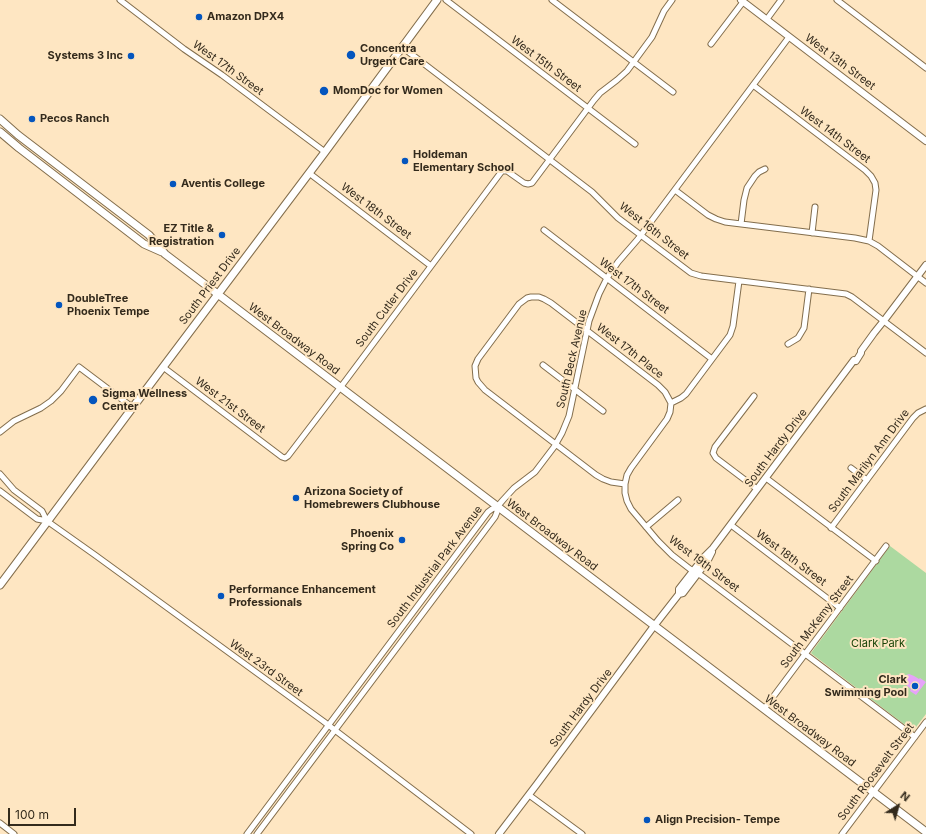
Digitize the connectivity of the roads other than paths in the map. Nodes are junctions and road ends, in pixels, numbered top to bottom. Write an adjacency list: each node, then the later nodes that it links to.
1 (120, 0): 22 (street, West 17th Street)
2 (437, 0): 12 (main road, South Priest Drive)
3 (446, 0): 17 (street, West 15th Street)
4 (552, 0): 13 (street)
5 (672, 0): 13 (street)
6 (781, 0): 9 (street)
7 (837, 0): 14 (street)
8 (742, 1): 9 (street, West 13th Street); 11 (street)
9 (767, 20): 10 (street, West 13th Street)
10 (789, 37): 15 (street, South Beck Avenue); 20 (street, West 13th Street)
11 (711, 44)
12 (402, 47): 22 (main road, South Priest Drive); 23 (street, West 16th Street)
13 (634, 62): 16 (street); 17 (street)
14 (926, 68)
15 (753, 85): 26 (street, South Beck Avenue); 32 (street, West 14th Street)
16 (673, 92)
17 (588, 108): 21 (street, West 15th Street); 23 (street)
18 (0, 119): 33 (main road, West Broadway Road)
19 (0, 132): 33 (main road, West Broadway Road)
20 (926, 141)
21 (635, 144)
22 (325, 152): 25 (main road, South Priest Drive)
23 (549, 160): 31 (street, West 16th Street); 35 (street, South Cutler Drive)
24 (765, 169): 28 (street)
25 (309, 172): 35 (street, West 18th Street); 41 (main road, South Priest Drive)
26 (674, 190): 28 (street); 31 (street, South Beck Avenue)
27 (815, 207): 30 (street)
28 (742, 224): 30 (street)
29 (544, 230): 37 (street, West 17th Street)
30 (812, 233): 32 (street)
31 (641, 235): 37 (street, South Beck Avenue); 38 (street, West 16th Street)
32 (869, 241): 36 (street)
33 (165, 254): 41 (main road, West Broadway Road)
34 (926, 265): 36 (street, South Hardy Drive)
35 (431, 266): 49 (street, South Cutler Drive)
36 (918, 276): 39 (street); 42 (street, South Hardy Drive)
37 (607, 278): 43 (street, South Beck Avenue); 46 (street, West 17th Street)
38 (739, 280): 40 (street, West 16th Street); 46 (street)
39 (926, 282)
40 (809, 289): 42 (street, West 16th Street); 44 (street)
41 (218, 294): 48 (main road, South Priest Drive); 49 (main road, West Broadway Road)
42 (884, 321): 45 (street, West 16th Street); 61 (street, South Hardy Drive)
43 (587, 330): 50 (street, South Beck Avenue); 52 (street, West 17th Place); 57 (street, West 17th Place)
44 (788, 344)
45 (926, 353)
46 (712, 359): 52 (street)
47 (543, 366): 50 (street)
48 (163, 367): 53 (main road, South Priest Drive); 58 (street, West 21st Street)
49 (340, 387): 58 (street, South Cutler Drive); 67 (main road, West Broadway Road)
50 (574, 390): 55 (street); 57 (street, South Beck Avenue)
51 (754, 396): 64 (street)
52 (671, 403): 63 (street)
53 (132, 407): 56 (street); 68 (main road, South Priest Drive)
54 (926, 409): 62 (street, South Marilyn Ann Drive)
55 (603, 411)
56 (0, 432)
57 (556, 444): 63 (street); 67 (street, South Beck Avenue)
58 (285, 458)
59 (851, 468): 62 (street)
60 (0, 474): 68 (street)
61 (766, 478): 64 (street, South Hardy Drive); 71 (street)
62 (867, 480): 71 (street, South Marilyn Ann Drive)
63 (625, 484): 70 (street, West 19th Street)
64 (757, 489): 69 (street, South Hardy Drive)
65 (0, 491): 68 (street)
66 (678, 500): 70 (street)
67 (497, 507): 77 (main road, West Broadway Road); 81 (street, South Industrial Park Avenue); 82 (street, South Industrial Park Avenue)
68 (47, 521): 75 (main road, South Priest Drive); 81 (street, West 23rd Street)
69 (731, 525): 74 (street, South Hardy Drive); 76 (street, West 18th Street)
70 (646, 526): 74 (street, West 19th Street)
71 (831, 528): 73 (street)
72 (886, 546): 73 (street, South McKemy Street)
73 (876, 561): 76 (street, South McKemy Street)
74 (696, 572): 77 (street, South Hardy Drive); 78 (street, West 19th Street)
75 (0, 585)
76 (840, 608): 78 (street, South McKemy Street)
77 (654, 626): 79 (main road, West Broadway Road); 85 (street, South Hardy Drive)
78 (806, 654): 79 (street, South McKemy Street); 83 (street, West 19th Street)
79 (764, 709): 84 (main road, West Broadway Road)
80 (926, 722): 83 (street, South Roosevelt Street)
81 (328, 726): 82 (street, West 23rd Street); 89 (street, South Industrial Park Avenue)
82 (335, 731): 90 (street, South Industrial Park Avenue); 91 (street, West 23rd Street)
83 (915, 737): 84 (street, South Roosevelt Street)
84 (873, 793): 87 (main road, West Broadway Road); 94 (street, South Roosevelt Street)
85 (529, 794): 92 (street, South Hardy Drive); 93 (street)
86 (0, 823): 88 (street)
87 (926, 832)
88 (14, 834)
89 (247, 834)
90 (257, 834)
91 (471, 834)
92 (499, 834)
93 (582, 834)
94 (842, 834)

